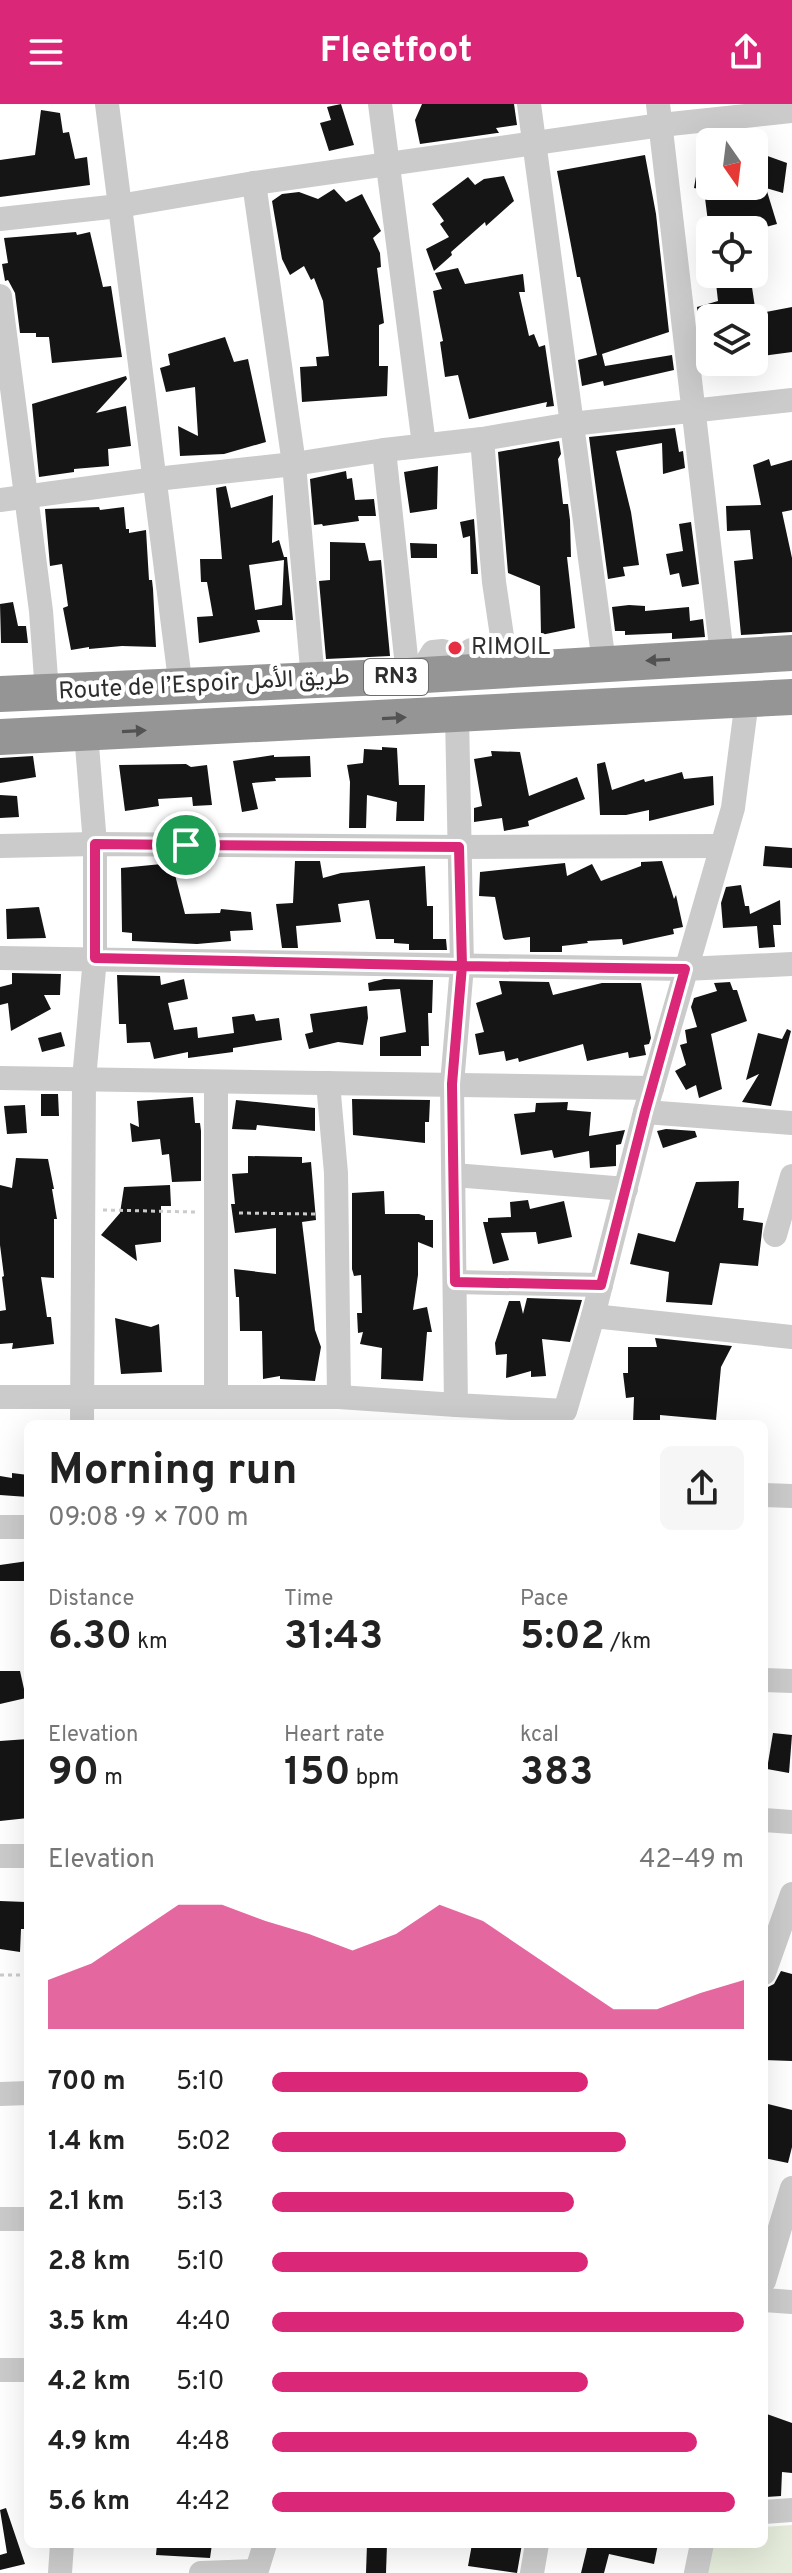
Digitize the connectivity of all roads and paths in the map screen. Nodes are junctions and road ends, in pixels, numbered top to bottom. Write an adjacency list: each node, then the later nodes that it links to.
1 (107, 104): 9 (street)
2 (380, 104): 7 (street)
3 (529, 104): 6 (street)
4 (792, 111): 5 (street)
5 (660, 115): 6 (street); 13 (street)
6 (534, 145): 7 (street); 14 (street)
7 (386, 165): 8 (street); 16 (street)
8 (254, 183): 9 (street); 18 (street)
9 (119, 206): 10 (street); 19 (street)
10 (0, 219)
11 (0, 296): 20 (street)
12 (792, 400): 13 (street)
13 (695, 411): 14 (street); 23 (street)
14 (571, 424): 15 (street); 25 (street)
15 (482, 439): 16 (street); 24 (street)
16 (424, 445): 17 (street)
17 (384, 450): 18 (street); 26 (street)
18 (294, 464): 19 (street); 27 (street)
19 (156, 479): 20 (street); 28 (street)
20 (25, 497): 21 (street); 29 (street)
21 (0, 500)
22 (792, 653): 23 (highway, Route de l’Espoir طريق الأمل / RN3)
23 (722, 656): 25 (highway, Route de l’Espoir طريق الأمل / RN3, one-way to 25)
24 (491, 663): 25 (highway, Route de l’Espoir طريق الأمل / RN3); 26 (highway, Route de l’Espoir طريق الأمل / RN3)
25 (604, 663)
26 (423, 668): 27 (highway, Route de l’Espoir طريق الأمل / RN3)
27 (313, 680): 28 (highway, Route de l’Espoir طريق الأمل / RN3)
28 (181, 688): 29 (highway, Route de l’Espoir طريق الأمل / RN3)
29 (47, 692): 30 (highway, Route de l’Espoir طريق الأمل / RN3)
30 (0, 694)
31 (792, 697): 32 (highway, Route de l’Espoir طريق الأمل / RN3)
32 (747, 700): 33 (highway, Route de l’Espoir طريق الأمل / RN3); 38 (street)
33 (457, 715): 34 (highway, Route de l’Espoir طريق الأمل / RN3, one-way to 33); 39 (street)
34 (86, 733): 35 (highway, Route de l’Espoir طريق الأمل / RN3); 36 (street)
35 (0, 737)
36 (95, 844): 37 (street); 39 (street); 41 (street)
37 (0, 846)
38 (721, 846): 39 (street); 44 (street)
39 (459, 847): 43 (street)
40 (0, 958): 41 (street)
41 (95, 958): 43 (street); 46 (street)
42 (792, 964): 44 (street)
43 (462, 966): 44 (street); 49 (street)
44 (685, 969): 50 (street)
45 (0, 1078): 46 (street)
46 (84, 1079): 47 (street); 61 (street)
47 (216, 1083): 48 (street); 63 (street)
48 (328, 1083): 49 (street); 64 (street)
49 (452, 1084): 50 (street); 53 (street)
50 (652, 1088): 51 (street)
51 (645, 1112): 52 (street); 55 (street)
52 (792, 1123)
53 (454, 1175): 55 (street); 57 (street)
54 (792, 1176): 56 (street)
55 (626, 1189): 58 (street)
56 (775, 1235)
57 (455, 1282): 58 (street); 65 (street)
58 (601, 1285): 59 (street)
59 (593, 1316): 60 (street); 66 (street)
60 (792, 1337)
61 (82, 1396): 62 (street); 63 (street); 67 (street)
62 (0, 1397)
63 (216, 1397): 64 (street)
64 (339, 1397): 65 (street)
65 (456, 1405): 66 (street)
66 (564, 1417)
67 (82, 1420)
68 (768, 1495): 69 (street)
69 (792, 1496)
70 (0, 1527): 71 (street)
71 (24, 1527)
72 (768, 1680): 73 (street)
73 (792, 1681)
74 (768, 1820): 75 (street)
75 (792, 1822)
76 (0, 1856): 77 (street)
77 (24, 1856)
78 (792, 1894): 79 (street)
79 (773, 1957)
80 (0, 1975): 81 (path)
81 (24, 1975)
82 (24, 2093): 83 (street)
83 (0, 2094)
84 (792, 2188): 87 (street)
85 (0, 2219): 86 (street)
86 (24, 2219)
87 (768, 2268)
88 (768, 2300): 89 (street)
89 (792, 2302)
90 (0, 2370): 91 (street)
91 (24, 2370)
92 (792, 2510): 93 (street)
93 (768, 2512)
94 (62, 2548): 99 (street)
95 (264, 2548): 98 (street)
96 (536, 2548): 101 (street)
97 (701, 2548): 102 (street)
98 (256, 2572): 100 (street)
99 (60, 2573)
100 (201, 2573)
101 (532, 2573)
102 (696, 2573)

